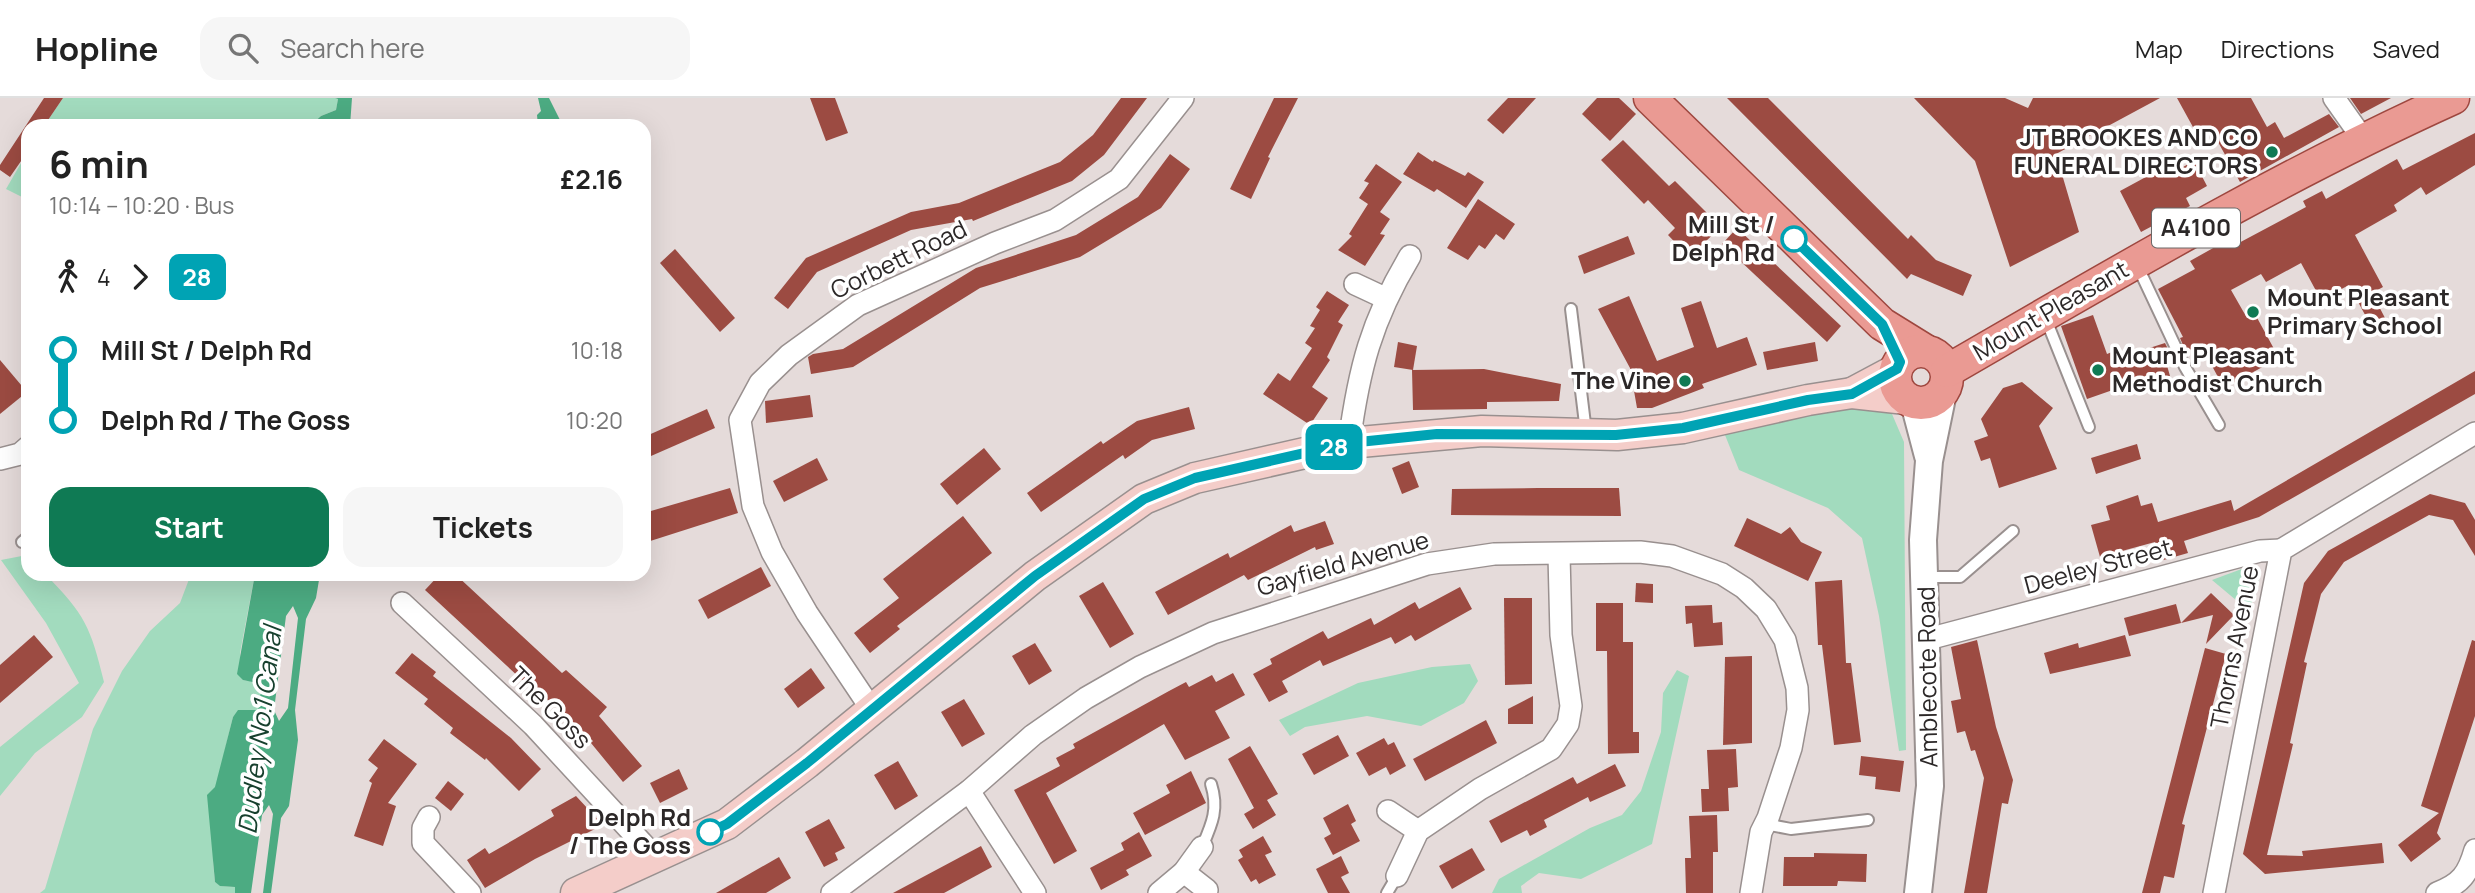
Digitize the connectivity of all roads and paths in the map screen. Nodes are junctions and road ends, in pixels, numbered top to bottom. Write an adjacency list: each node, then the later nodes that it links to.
1 (1183, 98): 26 (street, Corbett Road)
2 (1650, 98): 12 (main road)
3 (2334, 98): 5 (street)
4 (2453, 98): 5 (main road, Mount Pleasant / A4100)
5 (2363, 139): 7 (main road, Mount Pleasant / A4100)
6 (1410, 256): 9 (street)
7 (2136, 262): 11 (main road, Mount Pleasant / A4100); 13 (lane)
8 (1355, 284): 9 (street)
9 (1385, 298): 17 (street)
10 (1571, 309): 15 (lane)
11 (2044, 315): 12 (main road, Mount Pleasant / A4100); 14 (lane)
12 (1919, 378): 15 (main road); 23 (street, Amblecote Road)
13 (2219, 425)
14 (2089, 427)
15 (1586, 434): 17 (main road)
16 (2473, 440): 21 (street, Thorns Avenue)
17 (1349, 443): 26 (main road)
18 (21, 453): 19 (street)
19 (0, 459)
20 (2013, 531): 23 (lane)
21 (2281, 550): 25 (street, Deeley Street); 47 (street, Thorns Avenue)
22 (1559, 555): 28 (street, Gayfield Avenue); 32 (street, Gayfield Avenue); 33 (street)
23 (1926, 577): 25 (street, Amblecote Road)
24 (402, 603): 35 (street, The Goss)
25 (1928, 639): 46 (street, Amblecote Road)
26 (872, 710): 35 (main road)
27 (1211, 784): 34 (lane)
28 (969, 791): 42 (street, Gayfield Avenue); 43 (street)
29 (1388, 811): 33 (street)
30 (429, 817): 40 (street)
31 (1868, 820): 32 (lane)
32 (1765, 824): 45 (street, Gayfield Avenue)
33 (1418, 831): 38 (street)
34 (1202, 847): 37 (street)
35 (654, 856): 41 (main road)
36 (2474, 859): 48 (street)
37 (1184, 872): 39 (street); 44 (street)
38 (1392, 884)
39 (1208, 890)
40 (470, 893)
41 (576, 893)
42 (832, 893)
43 (1035, 893)
44 (1159, 893)
45 (1751, 893)
46 (1918, 893)
47 (2214, 893)
48 (2437, 893)

